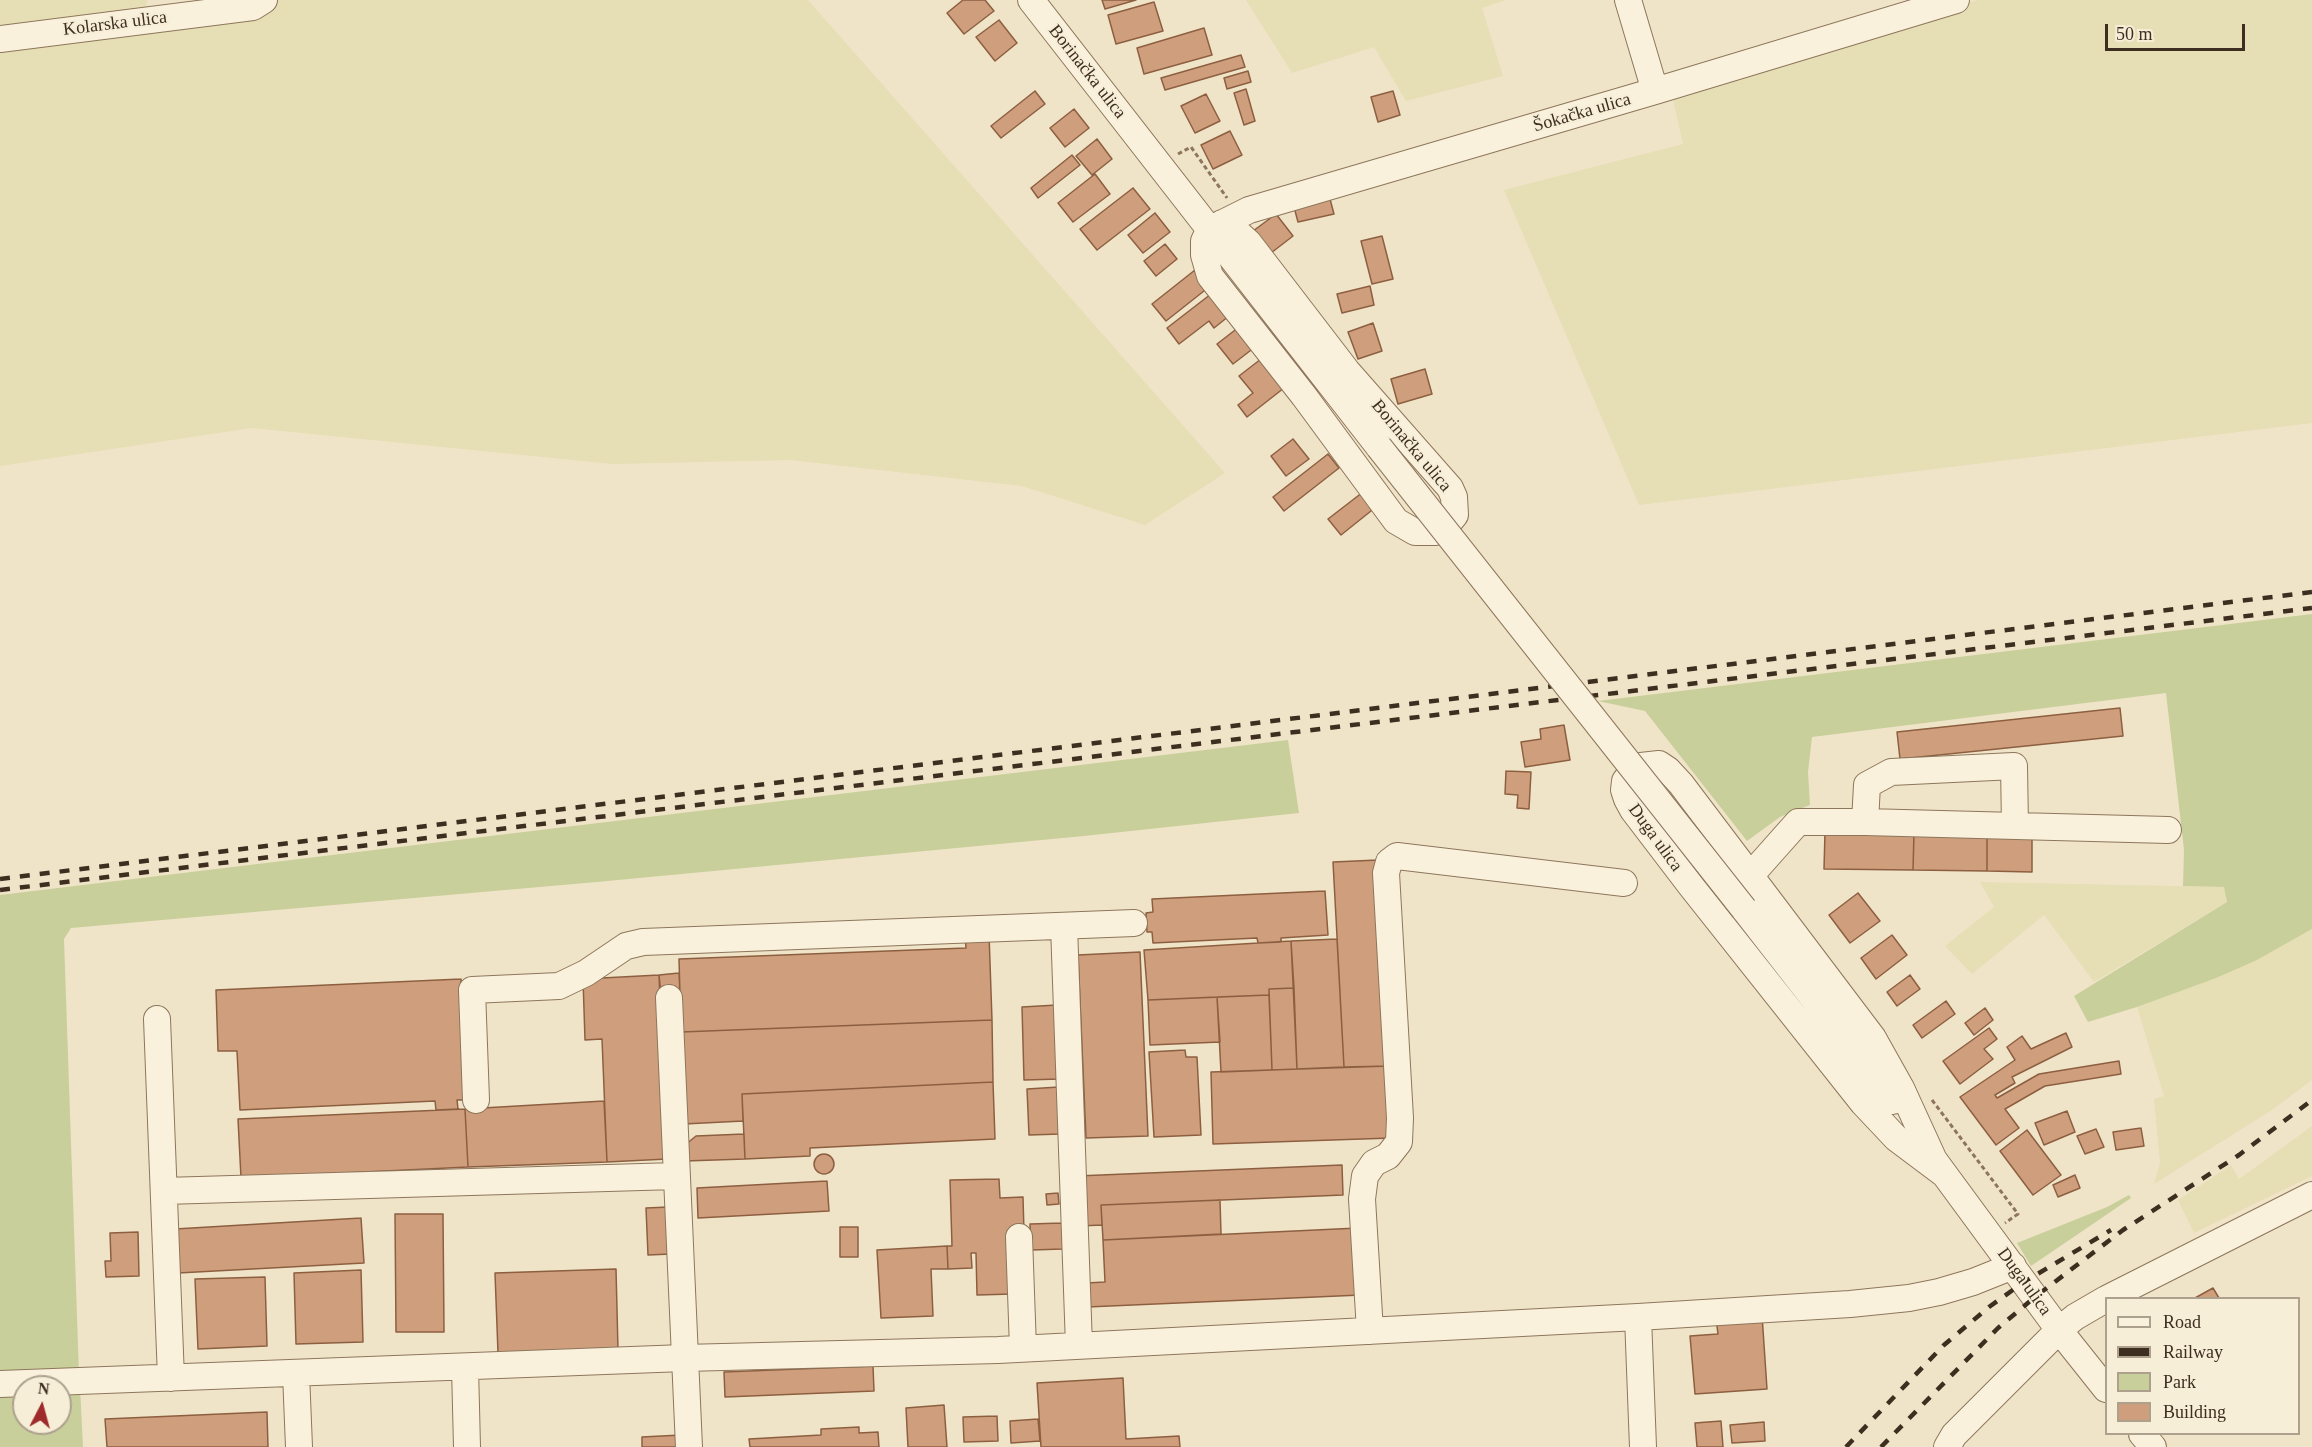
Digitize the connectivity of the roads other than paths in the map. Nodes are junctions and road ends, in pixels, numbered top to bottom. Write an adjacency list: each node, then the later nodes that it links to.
1 (264, 0): 5 (street, Kolarska ulica)
2 (1031, 0): 7 (street, Borinačka ulica)
3 (1628, 0): 6 (street)
4 (1956, 0): 6 (street, Šokačka ulica)
5 (0, 39)
6 (1656, 92): 7 (street, Šokačka ulica)
7 (1216, 226): 7 (street, Borinačka ulica); 13 (street, Borinačka ulica, bridge)
8 (1865, 822): 9 (street); 9 (street); 11 (street)
9 (2015, 826): 10 (street)
10 (2168, 830)
11 (1750, 876): 19 (street, Duga ulica); 19 (street, Duga ulica)
12 (1624, 884): 29 (street)
13 (1744, 909): 19 (street, Duga ulica)
14 (1134, 923): 15 (street)
15 (1064, 926): 18 (street); 30 (street)
16 (669, 998): 20 (street)
17 (157, 1019): 21 (street)
18 (476, 1100)
19 (1938, 1166): 24 (street, Duga ulica)
20 (676, 1176): 21 (street); 32 (street)
21 (164, 1191): 35 (street)
22 (2312, 1195): 25 (street)
23 (1019, 1237): 31 (street)
24 (2013, 1266): 27 (street); 28 (street, Duga ulica)
25 (2111, 1297)
26 (2105, 1300): 28 (street)
27 (1638, 1317): 29 (street); 42 (street)
28 (2059, 1330): 37 (street, Duga ulica); 43 (street)
29 (1370, 1331): 30 (street)
30 (1079, 1346): 31 (street)
31 (1023, 1348): 32 (street)
32 (684, 1358): 33 (street); 41 (street)
33 (465, 1366): 34 (street); 40 (street)
34 (296, 1373): 35 (street); 39 (street)
35 (171, 1378): 36 (street)
36 (0, 1384)
37 (2105, 1388)
38 (2143, 1435): 44 (street)
39 (299, 1447)
40 (467, 1447)
41 (689, 1447)
42 (1643, 1447)
43 (1947, 1447)
44 (2153, 1447)

